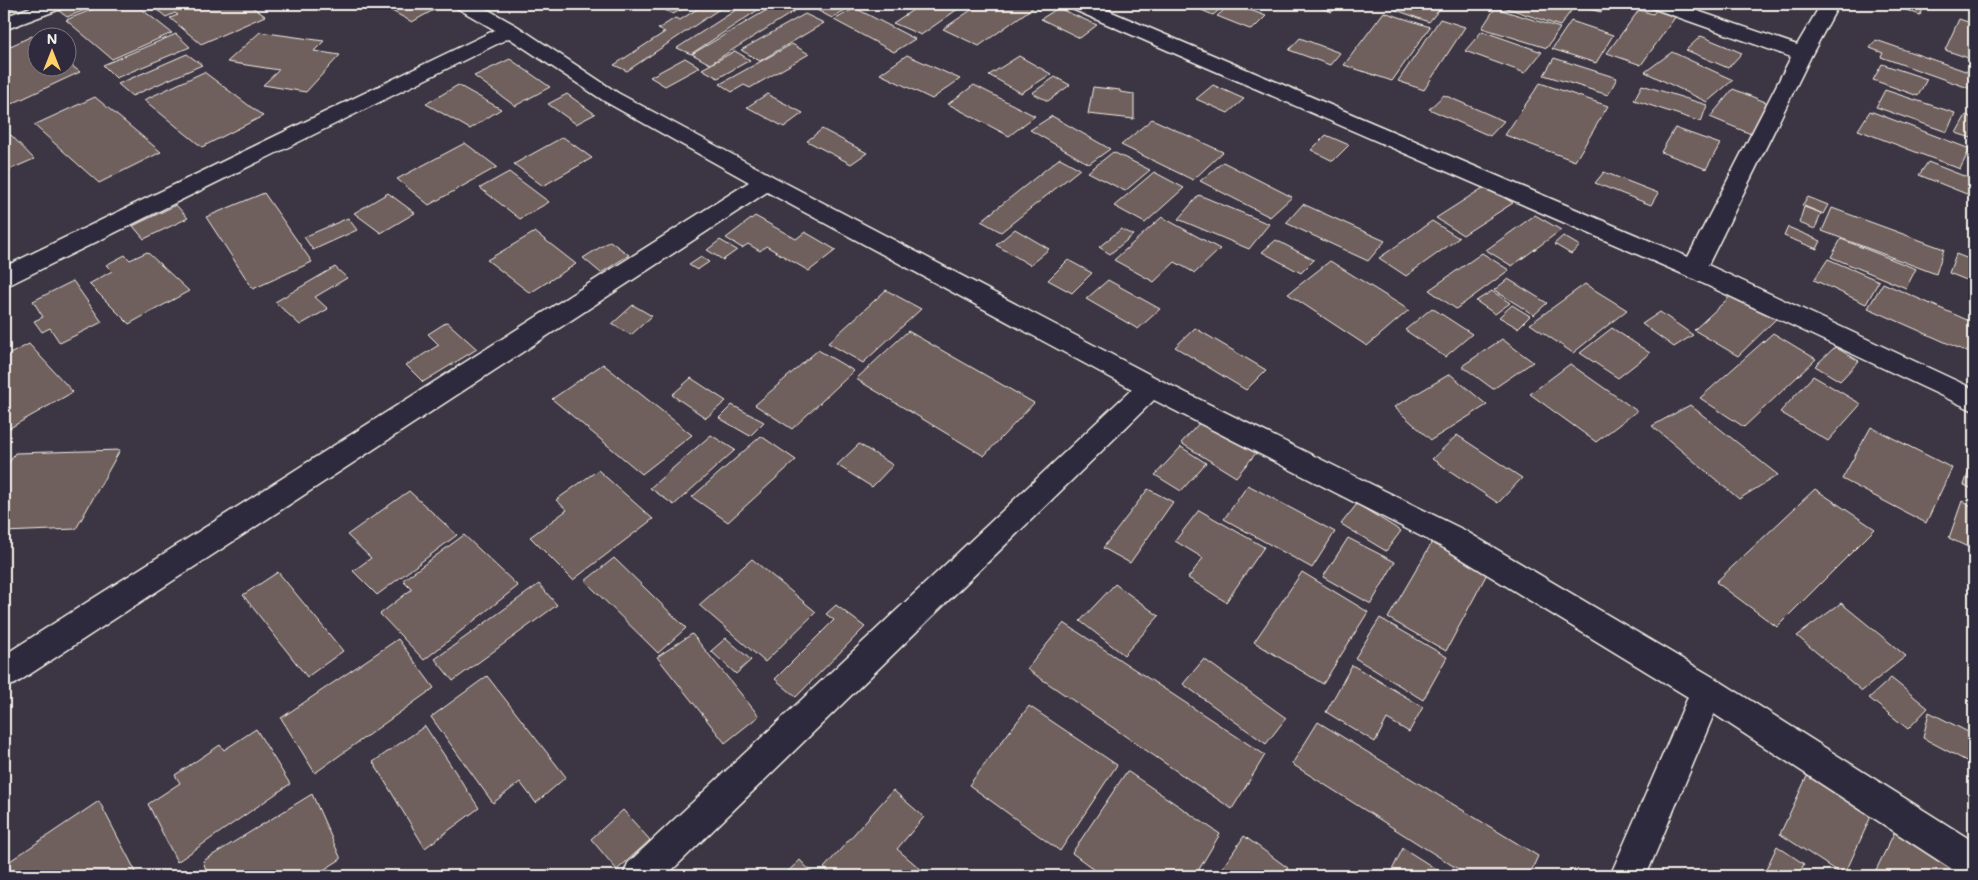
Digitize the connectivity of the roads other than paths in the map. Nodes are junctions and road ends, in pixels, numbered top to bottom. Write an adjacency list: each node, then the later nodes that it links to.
1 (56, 4): 6 (street)
2 (464, 4): 7 (street)
3 (1077, 4): 10 (street)
4 (1659, 4): 8 (street)
5 (1830, 4): 8 (street)
6 (4, 24)
7 (510, 30): 9 (street); 11 (street)
8 (1802, 54): 10 (street)
9 (766, 182): 12 (street); 14 (street)
10 (1694, 269): 13 (street)
11 (4, 276)
12 (1151, 387): 15 (street); 17 (street)
13 (1974, 401)
14 (4, 673)
15 (1707, 692): 16 (street); 18 (street)
16 (1974, 862)
17 (641, 876)
18 (1628, 876)

